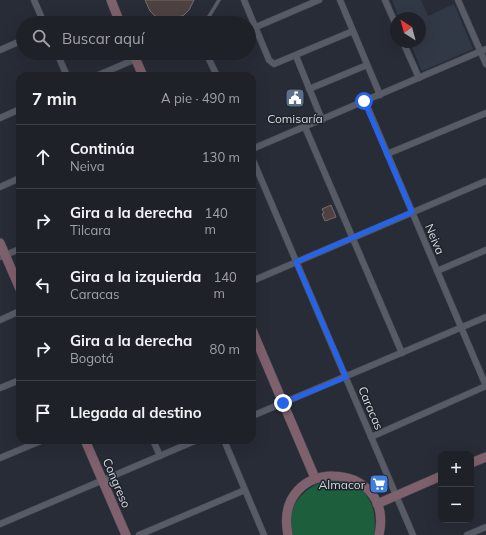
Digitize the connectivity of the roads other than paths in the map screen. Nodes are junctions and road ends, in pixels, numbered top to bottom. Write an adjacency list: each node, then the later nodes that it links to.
1 (34, 0): 10 (street)
2 (111, 0): 11 (main road)
3 (219, 0): 12 (lane)
4 (244, 0): 13 (street)
5 (319, 0): 14 (street)
6 (340, 0): 15 (street)
7 (385, 0): 9 (street)
8 (458, 0): 19 (street)
9 (390, 12)
10 (41, 16)
11 (117, 16)
12 (209, 16)
13 (251, 16)
14 (256, 27): 20 (street)
15 (353, 31): 20 (street); 26 (street)
16 (16, 43): 18 (street)
17 (406, 48): 31 (street)
18 (0, 50)
19 (483, 51): 25 (street); 31 (street)
20 (296, 56): 32 (street)
21 (60, 60): 27 (street)
22 (126, 60): 28 (street)
23 (136, 60): 29 (main road)
24 (210, 60): 30 (street)
25 (486, 64)
26 (367, 65): 32 (street); 33 (street)
27 (65, 72)
28 (104, 72)
29 (141, 72)
30 (215, 72)
31 (418, 78): 33 (street)
32 (309, 89): 38 (street)
33 (380, 95): 34 (street)
34 (364, 101): 38 (street); 41 (street, Neiva)
35 (16, 111): 37 (street)
36 (486, 113): 41 (street)
37 (0, 118)
38 (322, 120): 39 (street)
39 (305, 127): 40 (street); 47 (street)
40 (256, 148)
41 (387, 154): 46 (street, Neiva)
42 (256, 167): 52 (street, Caracas)
43 (16, 180): 45 (street)
44 (486, 180): 46 (street)
45 (0, 187)
46 (412, 212): 47 (street); 53 (street, Neiva)
47 (352, 238): 52 (street); 61 (street)
48 (0, 243): 51 (main road)
49 (486, 250): 53 (street)
50 (16, 251): 51 (street)
51 (3, 256): 55 (main road)
52 (296, 262): 54 (street); 62 (street, Caracas)
53 (437, 271): 59 (street, Neiva)
54 (256, 279)
55 (16, 282)
56 (16, 313): 58 (street)
57 (486, 317): 59 (street)
58 (0, 320)
59 (461, 328): 61 (street); 64 (street, Neiva)
60 (256, 339): 66 (main road)
61 (402, 353): 62 (street)
62 (346, 377): 66 (street); 68 (street, Caracas)
63 (16, 382): 65 (street)
64 (486, 386): 68 (street)
65 (0, 388)
66 (283, 403): 67 (street); 79 (main road)
67 (256, 414)
68 (371, 437): 82 (street, Caracas)
69 (33, 444): 76 (street)
70 (87, 444): 80 (main road, Congreso)
71 (155, 444): 74 (street)
72 (188, 444): 74 (street)
73 (226, 444): 81 (street)
74 (160, 456): 80 (street)
75 (486, 457): 77 (main road)
76 (0, 458)
77 (474, 462)
78 (438, 477): 82 (main road)
79 (315, 478): 83 (main road); 89 (main road)
80 (102, 480): 84 (street); 86 (main road, Congreso)
81 (245, 490): 87 (street); 88 (street)
82 (396, 495): 83 (main road); 91 (street, Caracas)
83 (377, 504): 90 (main road)
84 (0, 524)
85 (486, 527): 92 (street)
86 (126, 535)
87 (139, 535)
88 (264, 535)
89 (288, 535)
90 (378, 535)
91 (413, 535)
92 (467, 535)

